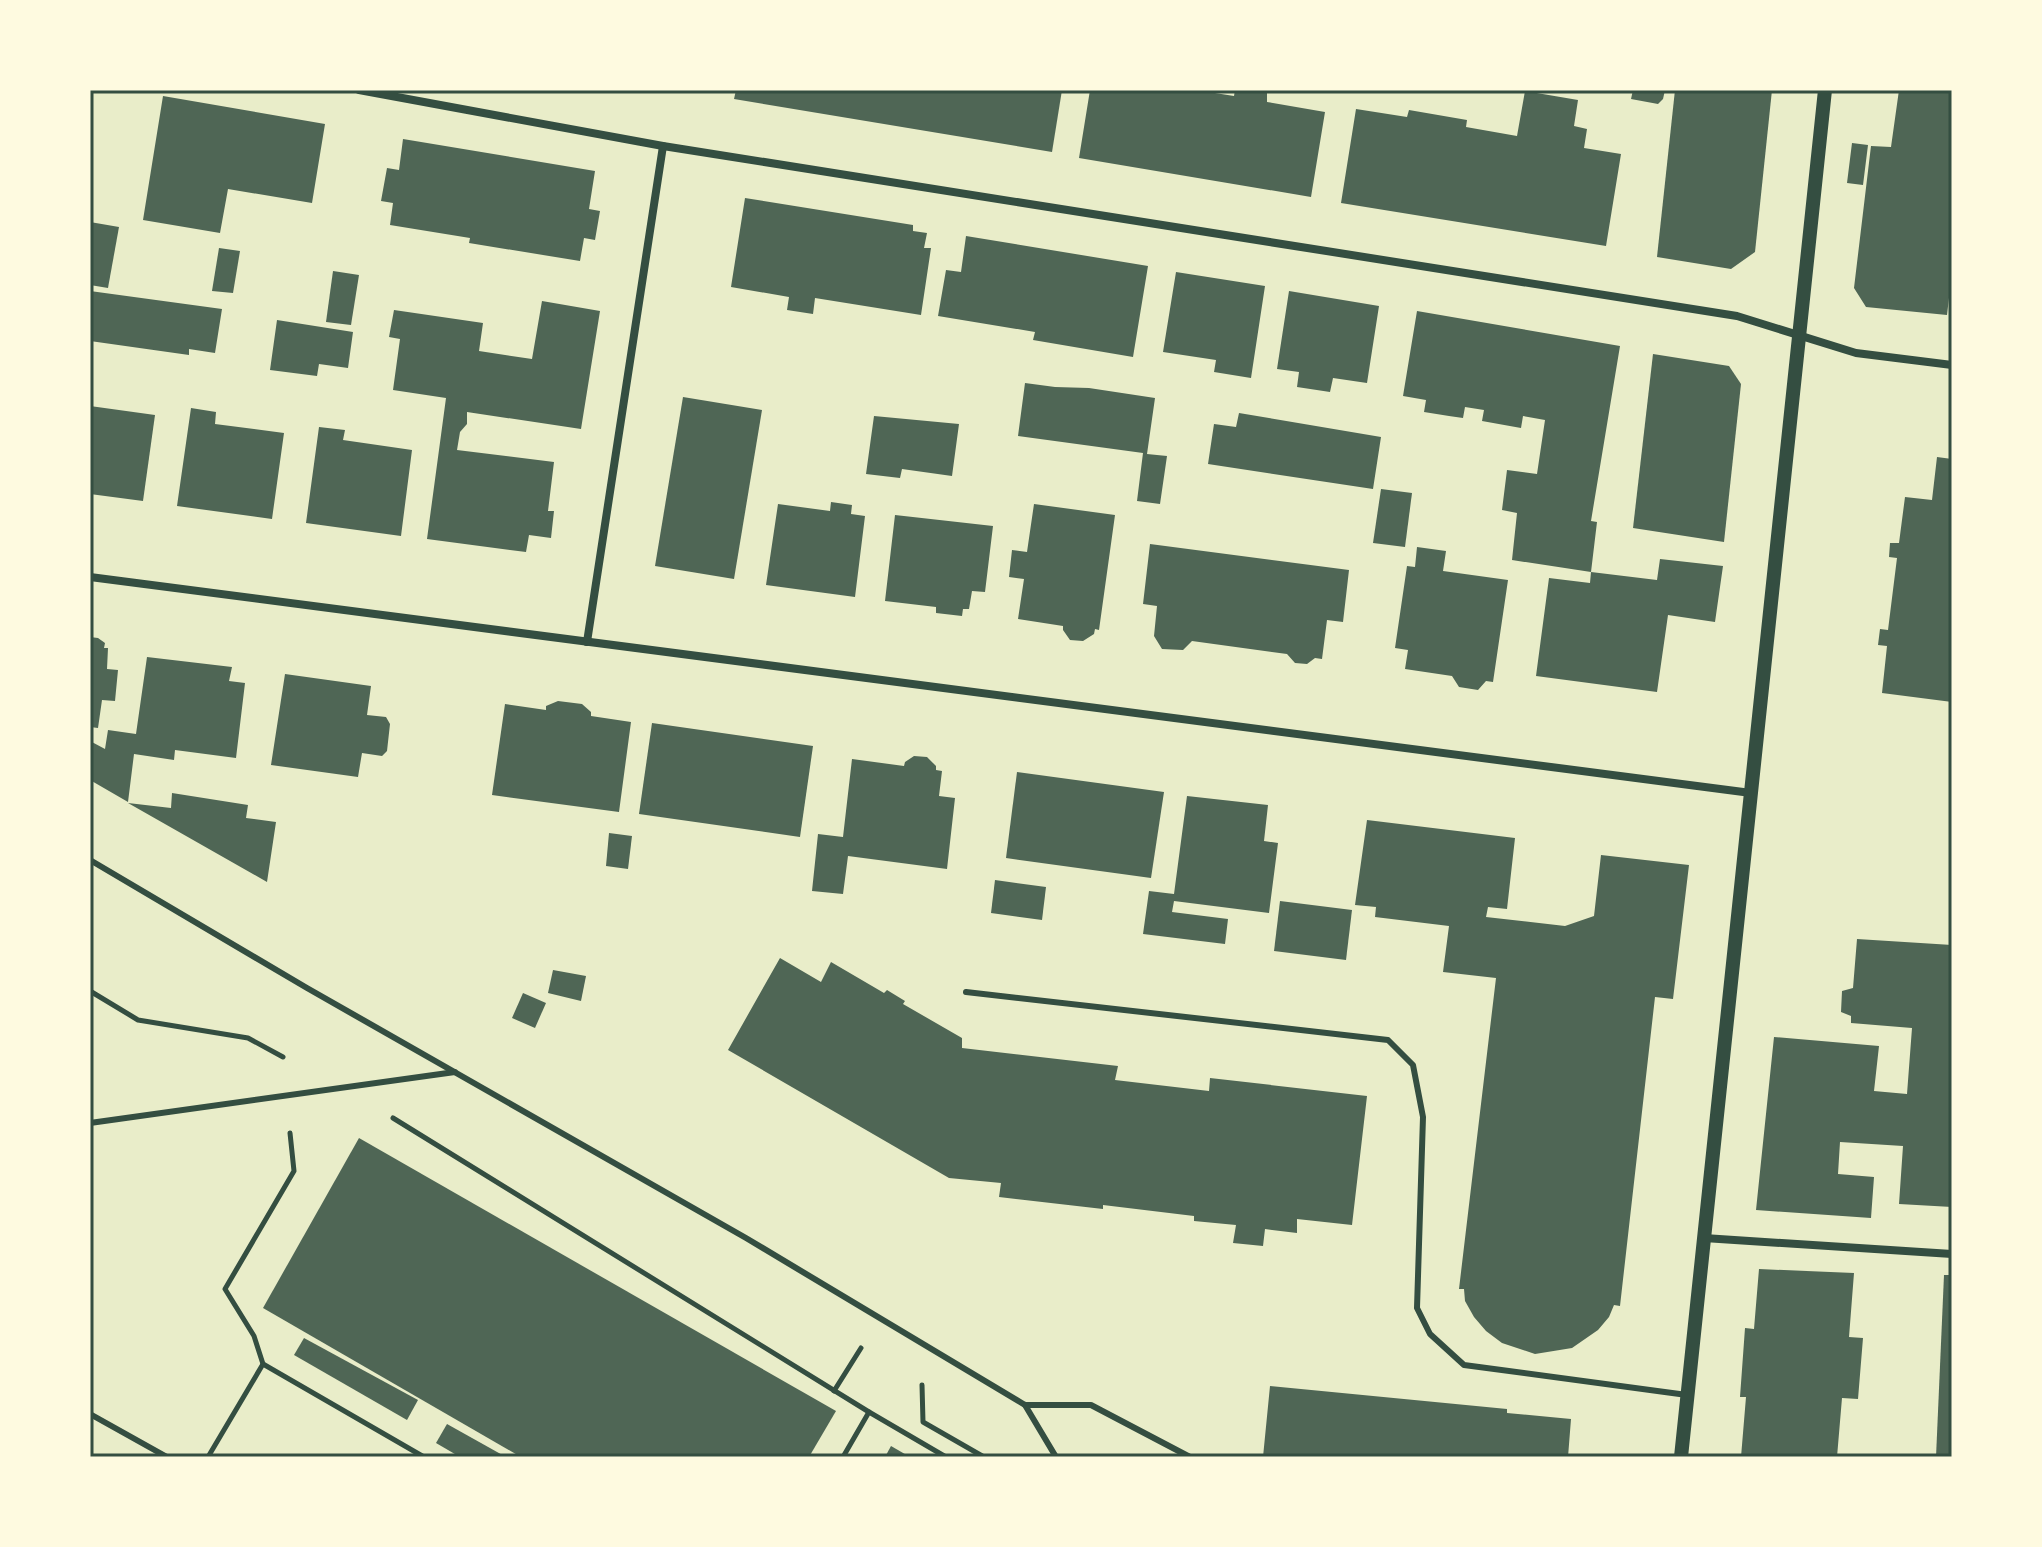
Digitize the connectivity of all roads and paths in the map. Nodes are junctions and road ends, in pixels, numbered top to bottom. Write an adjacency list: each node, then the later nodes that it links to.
1 (359, 90): 3 (street)
2 (1825, 90): 4 (street)
3 (663, 146): 4 (street); 7 (street)
4 (1799, 335): 5 (street); 8 (street)
5 (1952, 365)
6 (90, 577): 7 (street)
7 (587, 642): 8 (street)
8 (1751, 793): 17 (street)
9 (90, 860): 13 (lane)
10 (90, 991): 12 (path)
11 (966, 992): 20 (lane)
12 (288, 1060)
13 (456, 1072): 15 (lane); 21 (lane)
14 (391, 1118): 22 (path)
15 (90, 1123)
16 (290, 1133): 19 (path)
17 (1704, 1238): 18 (street); 20 (street)
18 (1952, 1254)
19 (263, 1364): 25 (path); 26 (path)
20 (1687, 1395): 31 (street)
21 (1025, 1405): 29 (lane); 30 (lane)
22 (869, 1412): 27 (path); 28 (path)
23 (90, 1414): 24 (lane)
24 (167, 1457)
25 (208, 1457)
26 (423, 1457)
27 (843, 1457)
28 (946, 1457)
29 (1056, 1457)
30 (1190, 1457)
31 (1681, 1457)

